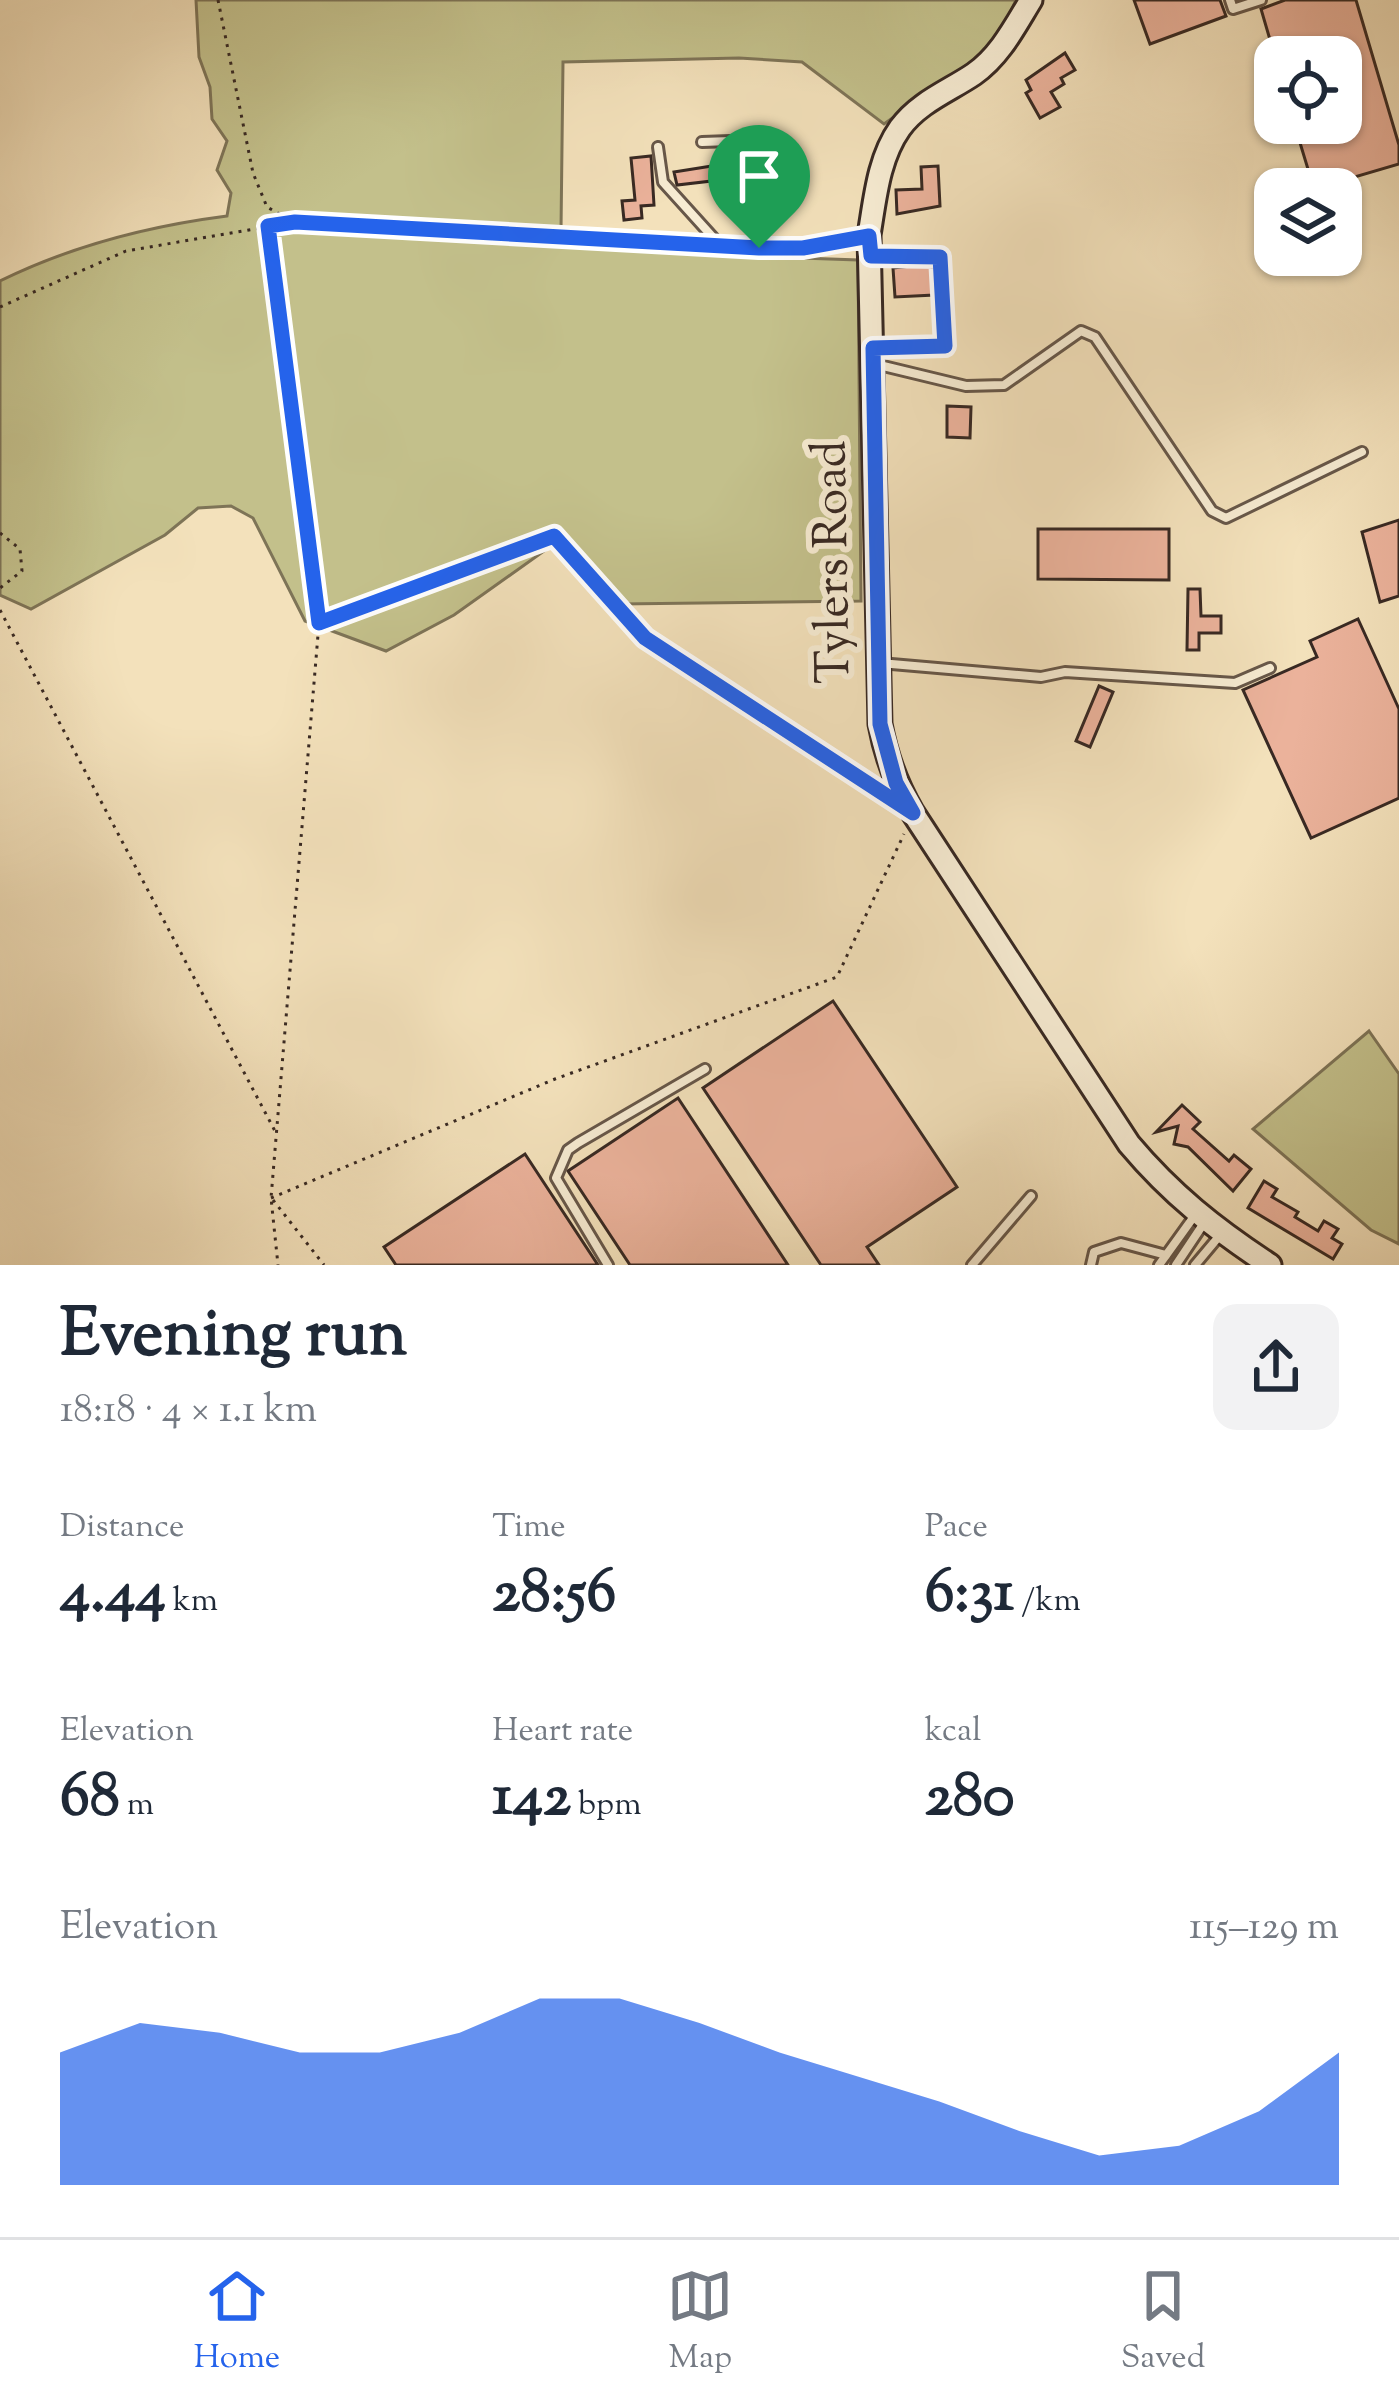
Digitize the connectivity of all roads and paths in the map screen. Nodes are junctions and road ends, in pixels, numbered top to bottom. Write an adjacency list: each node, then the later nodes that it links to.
1 (218, 0): 7 (path)
2 (1030, 0): 11 (street, Tylers Road)
3 (1230, 0): 4 (lane)
4 (1261, 0)
5 (702, 142): 12 (lane)
6 (658, 147): 10 (lane)
7 (295, 222): 8 (path); 9 (path)
8 (268, 226): 13 (path); 19 (path)
9 (709, 244): 10 (lane)
10 (720, 245): 12 (lane)
11 (870, 246): 12 (lane); 14 (street, Tylers Road); 14 (lane)
12 (759, 248)
13 (0, 307)
14 (873, 356): 15 (lane); 20 (street, Tylers Road)
15 (1362, 452)
16 (0, 533): 17 (path)
17 (0, 588)
18 (0, 610): 24 (path)
19 (319, 623): 22 (path); 24 (path)
20 (878, 663): 21 (lane); 22 (street, Tylers Road)
21 (1270, 668)
22 (913, 813): 26 (path); 27 (street, Tylers Road)
23 (705, 1070): 31 (lane)
24 (276, 1133): 26 (path)
25 (1031, 1196): 32 (lane)
26 (271, 1198): 29 (path); 30 (path)
27 (1207, 1223): 28 (lane); 35 (lane); 36 (lane); 37 (street, Tylers Road)
28 (1166, 1255): 33 (lane); 34 (lane)
29 (278, 1265)
30 (324, 1265)
31 (608, 1265)
32 (972, 1265)
33 (1091, 1265)
34 (1159, 1265)
35 (1176, 1265)
36 (1195, 1265)
37 (1270, 1265)

